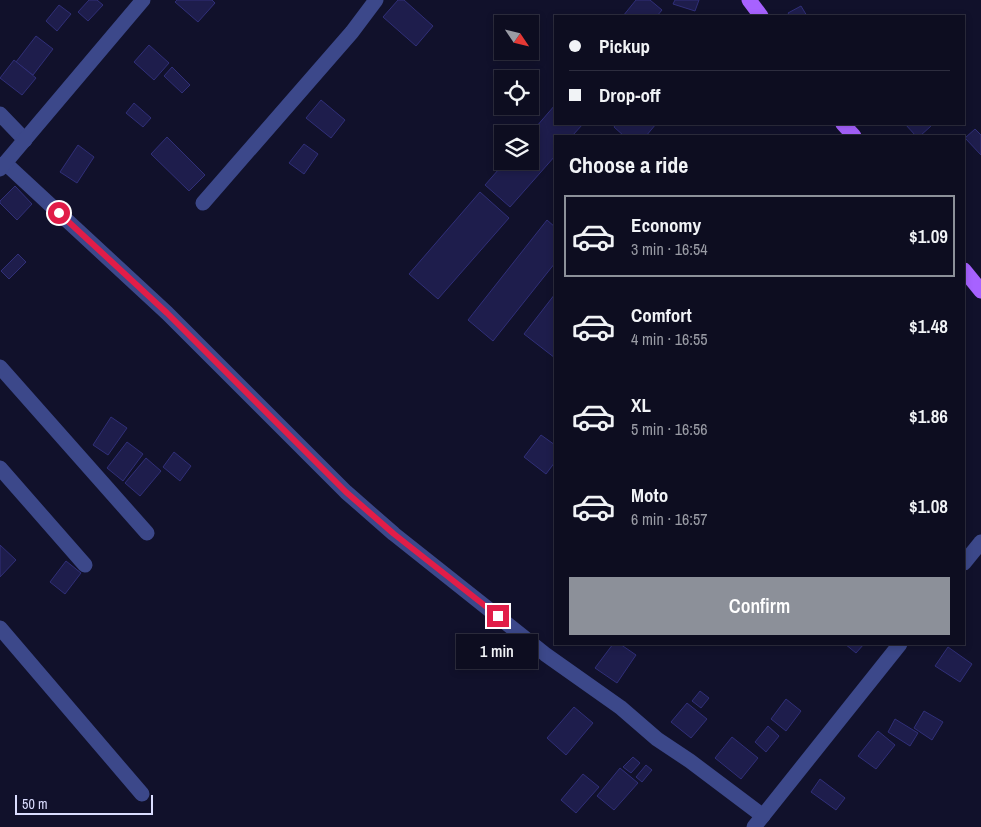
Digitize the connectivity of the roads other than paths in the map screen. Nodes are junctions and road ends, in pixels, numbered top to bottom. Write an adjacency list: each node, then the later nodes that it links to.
1 (142, 0): 8 (street)
2 (376, 0): 10 (street)
3 (749, 0): 4 (main road)
4 (760, 15)
5 (0, 114): 8 (street)
6 (844, 125): 7 (main road)
7 (853, 135)
8 (25, 140): 9 (street)
9 (3, 166): 22 (street)
10 (203, 202)
11 (965, 271): 12 (main road)
12 (981, 291)
13 (0, 367): 15 (street)
14 (0, 468): 18 (street)
15 (147, 533)
16 (981, 542): 17 (street)
17 (965, 562)
18 (86, 565)
19 (0, 628): 21 (street)
20 (899, 645): 22 (street)
21 (142, 794)
22 (759, 822)

